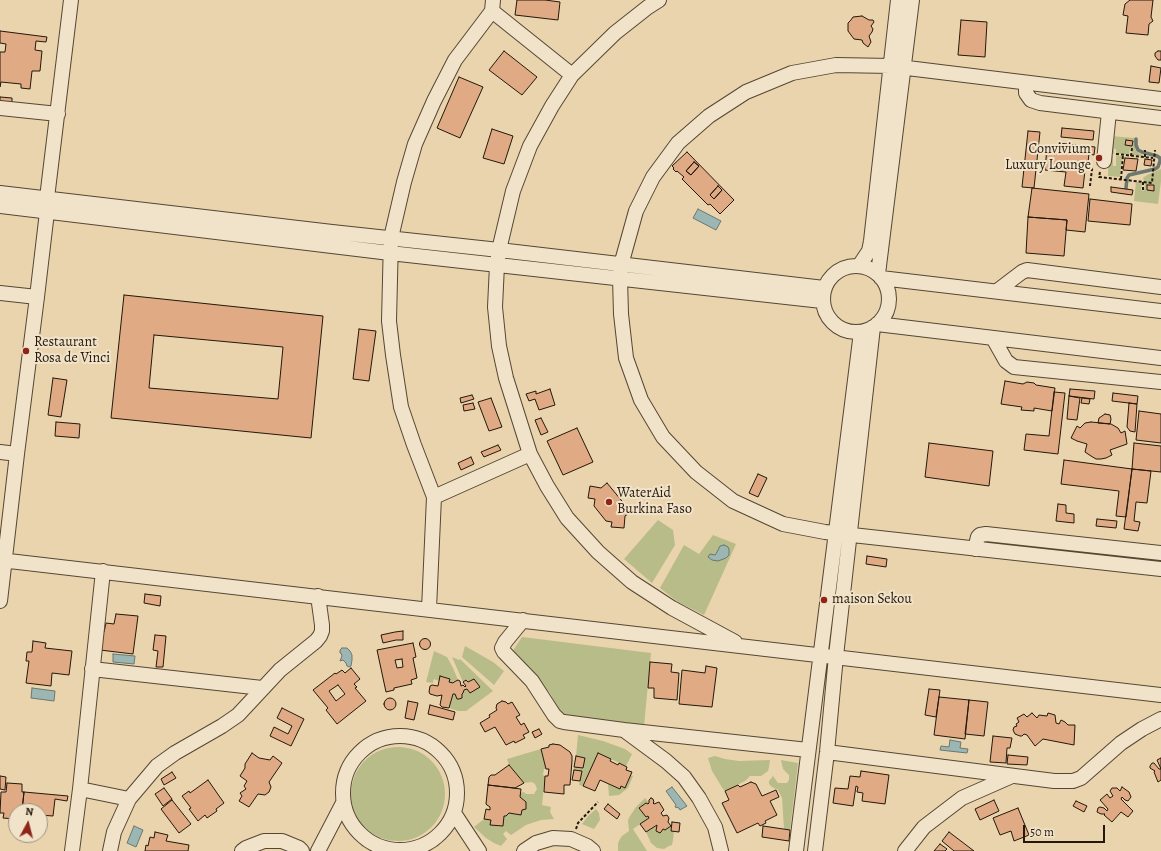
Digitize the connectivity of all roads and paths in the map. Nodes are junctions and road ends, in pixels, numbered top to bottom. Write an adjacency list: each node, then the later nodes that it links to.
1 (71, 0): 12 (street)
2 (659, 0): 7 (street)
3 (898, 0): 6 (street)
4 (912, 0): 6 (street)
5 (492, 6): 7 (street); 31 (street)
6 (897, 67): 8 (street); 35 (street); 36 (street); 37 (street)
7 (572, 75): 32 (street)
8 (1026, 83): 9 (street); 11 (street)
9 (1161, 99)
10 (0, 108): 12 (street)
11 (1109, 112): 13 (street); 21 (street)
12 (58, 114): 28 (street)
13 (1161, 118)
14 (1132, 148): 18 (path)
15 (1145, 151): 19 (path)
16 (1155, 151): 20 (path)
17 (1123, 155): 18 (path); 21 (path); 23 (path)
18 (1131, 156): 19 (path)
19 (1145, 156): 20 (path)
20 (1154, 158): 24 (path)
21 (1102, 160): 25 (path)
22 (1099, 177): 23 (path)
23 (1121, 179): 24 (path)
24 (1143, 182): 26 (path)
25 (1090, 186)
26 (1143, 190)
27 (0, 192): 28 (street)
28 (47, 205): 29 (street); 30 (street); 42 (street)
29 (0, 206)
30 (266, 231): 31 (street); 33 (street)
31 (391, 238): 32 (street); 33 (street)
32 (499, 250): 34 (street); 36 (street)
33 (390, 253): 34 (street); 51 (street)
34 (497, 265): 36 (street); 50 (street)
35 (859, 266): 37 (street); 41 (street)
36 (621, 272): 41 (street); 52 (street)
37 (879, 276): 39 (street); 44 (street)
38 (1161, 287): 39 (street)
39 (997, 291): 43 (street)
40 (0, 293): 42 (street)
41 (823, 295): 44 (street)
42 (37, 297): 49 (street)
43 (1161, 311)
44 (871, 328): 45 (street); 52 (street); 53 (street)
45 (993, 338): 46 (street); 47 (street)
46 (1161, 358)
47 (1161, 382)
48 (0, 452): 49 (street)
49 (17, 454): 56 (street)
50 (530, 454): 51 (street); 63 (street)
51 (434, 497): 61 (street)
52 (836, 534): 53 (street); 64 (street)
53 (851, 535): 54 (street); 65 (street)
54 (975, 549): 55 (street); 57 (street)
55 (1161, 553)
56 (3, 560): 58 (street); 60 (street)
57 (1161, 569)
58 (103, 571): 59 (street); 66 (street)
59 (318, 596): 61 (street); 67 (street)
60 (0, 601)
61 (429, 609): 62 (street)
62 (523, 620): 63 (street); 70 (street)
63 (742, 646): 64 (street)
64 (820, 655): 65 (street); 71 (street)
65 (836, 656): 68 (street); 72 (street)
66 (92, 669): 67 (street); 74 (street)
67 (262, 688): 75 (street)
68 (1161, 695)
69 (1161, 719): 73 (street)
70 (624, 730): 71 (street); 88 (street)
71 (808, 750): 89 (street)
72 (827, 752): 73 (street); 90 (street)
73 (1013, 776): 91 (street)
74 (80, 789): 75 (street); 80 (street)
75 (128, 799): 81 (street)
76 (343, 802): 78 (street); 78 (street); 84 (street)
77 (598, 802): 79 (path)
78 (454, 813): 85 (street)
79 (571, 839): 86 (street); 87 (street)
80 (72, 851)
81 (110, 851)
82 (242, 851): 83 (street)
83 (302, 851)
84 (318, 851)
85 (480, 851)
86 (524, 851)
87 (593, 851)
88 (721, 851)
89 (796, 851)
90 (815, 851)
91 (905, 851)

